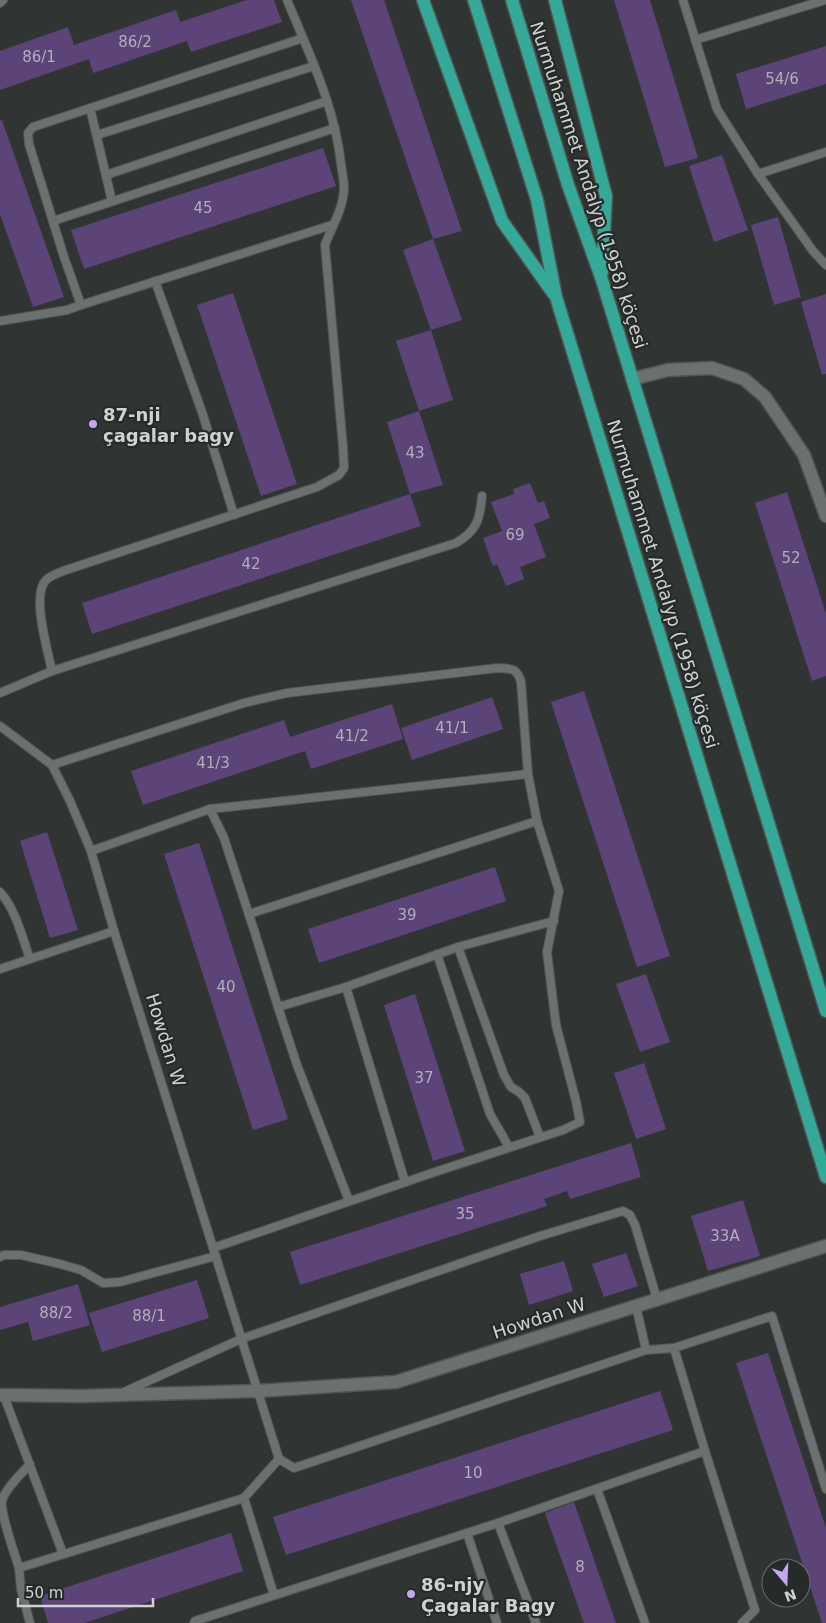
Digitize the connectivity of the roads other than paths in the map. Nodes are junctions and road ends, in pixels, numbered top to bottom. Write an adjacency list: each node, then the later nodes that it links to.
1 (3, 0): 9 (lane)
2 (288, 0): 10 (lane)
3 (423, 0): 26 (main road)
4 (474, 0): 26 (main road, Nurmuhammet Andalyp (1958) köçesi)
5 (512, 0): 24 (main road, Nurmuhammet Andalyp (1958) köçesi)
6 (554, 0): 24 (main road)
7 (683, 0): 11 (lane)
8 (825, 0): 11 (lane)
9 (0, 2)
10 (303, 38): 12 (lane); 14 (lane)
11 (695, 40): 18 (lane)
12 (314, 66): 13 (lane); 16 (lane)
13 (328, 101): 15 (lane); 19 (lane)
14 (90, 108): 16 (lane); 21 (lane)
15 (335, 128): 20 (lane); 22 (lane)
16 (96, 135): 19 (lane)
17 (826, 152): 18 (lane)
18 (758, 174): 23 (lane)
19 (106, 175): 20 (lane)
20 (112, 201): 21 (lane)
21 (53, 221): 27 (lane)
22 (332, 226): 25 (lane); 31 (lane)
23 (826, 265)
24 (602, 280): 29 (main road, Nurmuhammet Andalyp (1958) köçesi)
25 (155, 281): 27 (lane); 31 (lane)
26 (556, 297): 54 (main road, Nurmuhammet Andalyp (1958) köçesi)
27 (81, 305): 28 (lane)
28 (0, 322)
29 (632, 378): 32 (street); 51 (main road, Nurmuhammet Andalyp (1958) köçesi)
30 (482, 496): 33 (lane)
31 (234, 515): 33 (lane)
32 (826, 516)
33 (52, 671): 34 (lane)
34 (0, 692)
35 (0, 726): 36 (lane, Howdan W)
36 (52, 765): 37 (lane); 40 (lane, Howdan W)
37 (528, 774): 38 (lane); 39 (lane)
38 (210, 809): 40 (lane); 42 (lane)
39 (537, 821): 42 (lane); 43 (lane)
40 (91, 851): 44 (lane, Howdan W)
41 (0, 892): 47 (lane)
42 (249, 914): 50 (lane)
43 (554, 921): 45 (lane); 52 (lane)
44 (114, 931): 47 (lane); 58 (lane, Howdan W)
45 (458, 947): 46 (lane); 52 (lane)
46 (437, 954): 49 (lane); 53 (lane)
47 (30, 959): 48 (lane)
48 (0, 969)
49 (346, 987): 50 (lane); 55 (lane)
50 (278, 1008): 56 (lane)
51 (826, 1011)
52 (540, 1137): 53 (lane)
53 (509, 1147): 55 (lane)
54 (826, 1177)
55 (405, 1182): 56 (lane)
56 (348, 1201): 58 (lane)
57 (826, 1246): 60 (street, Howdan W)
58 (214, 1252): 59 (lane); 62 (lane, Howdan W)
59 (0, 1257)
60 (657, 1300): 61 (street, Howdan W); 62 (lane)
61 (636, 1306): 64 (lane); 65 (street, Howdan W)
62 (241, 1338): 65 (lane, Howdan W); 67 (lane)
63 (674, 1348): 64 (lane); 68 (lane); 72 (lane)
64 (646, 1350): 69 (lane)
65 (257, 1391): 67 (street, Howdan W); 69 (lane, Howdan W)
66 (2, 1395): 67 (street, Howdan W); 70 (lane)
67 (117, 1395)
68 (704, 1451): 71 (lane); 84 (lane)
69 (279, 1459): 73 (lane)
70 (30, 1464): 76 (lane); 77 (lane)
71 (597, 1489): 74 (lane); 83 (lane)
72 (826, 1489)
73 (244, 1498): 76 (lane); 78 (lane)
74 (498, 1522): 75 (lane); 82 (lane)
75 (467, 1533): 78 (lane); 81 (lane)
76 (63, 1554): 77 (lane)
77 (19, 1568): 79 (lane)
78 (274, 1595): 80 (lane)
79 (30, 1623)
80 (194, 1623)
81 (497, 1623)
82 (536, 1623)
83 (645, 1623)
84 (742, 1623)

